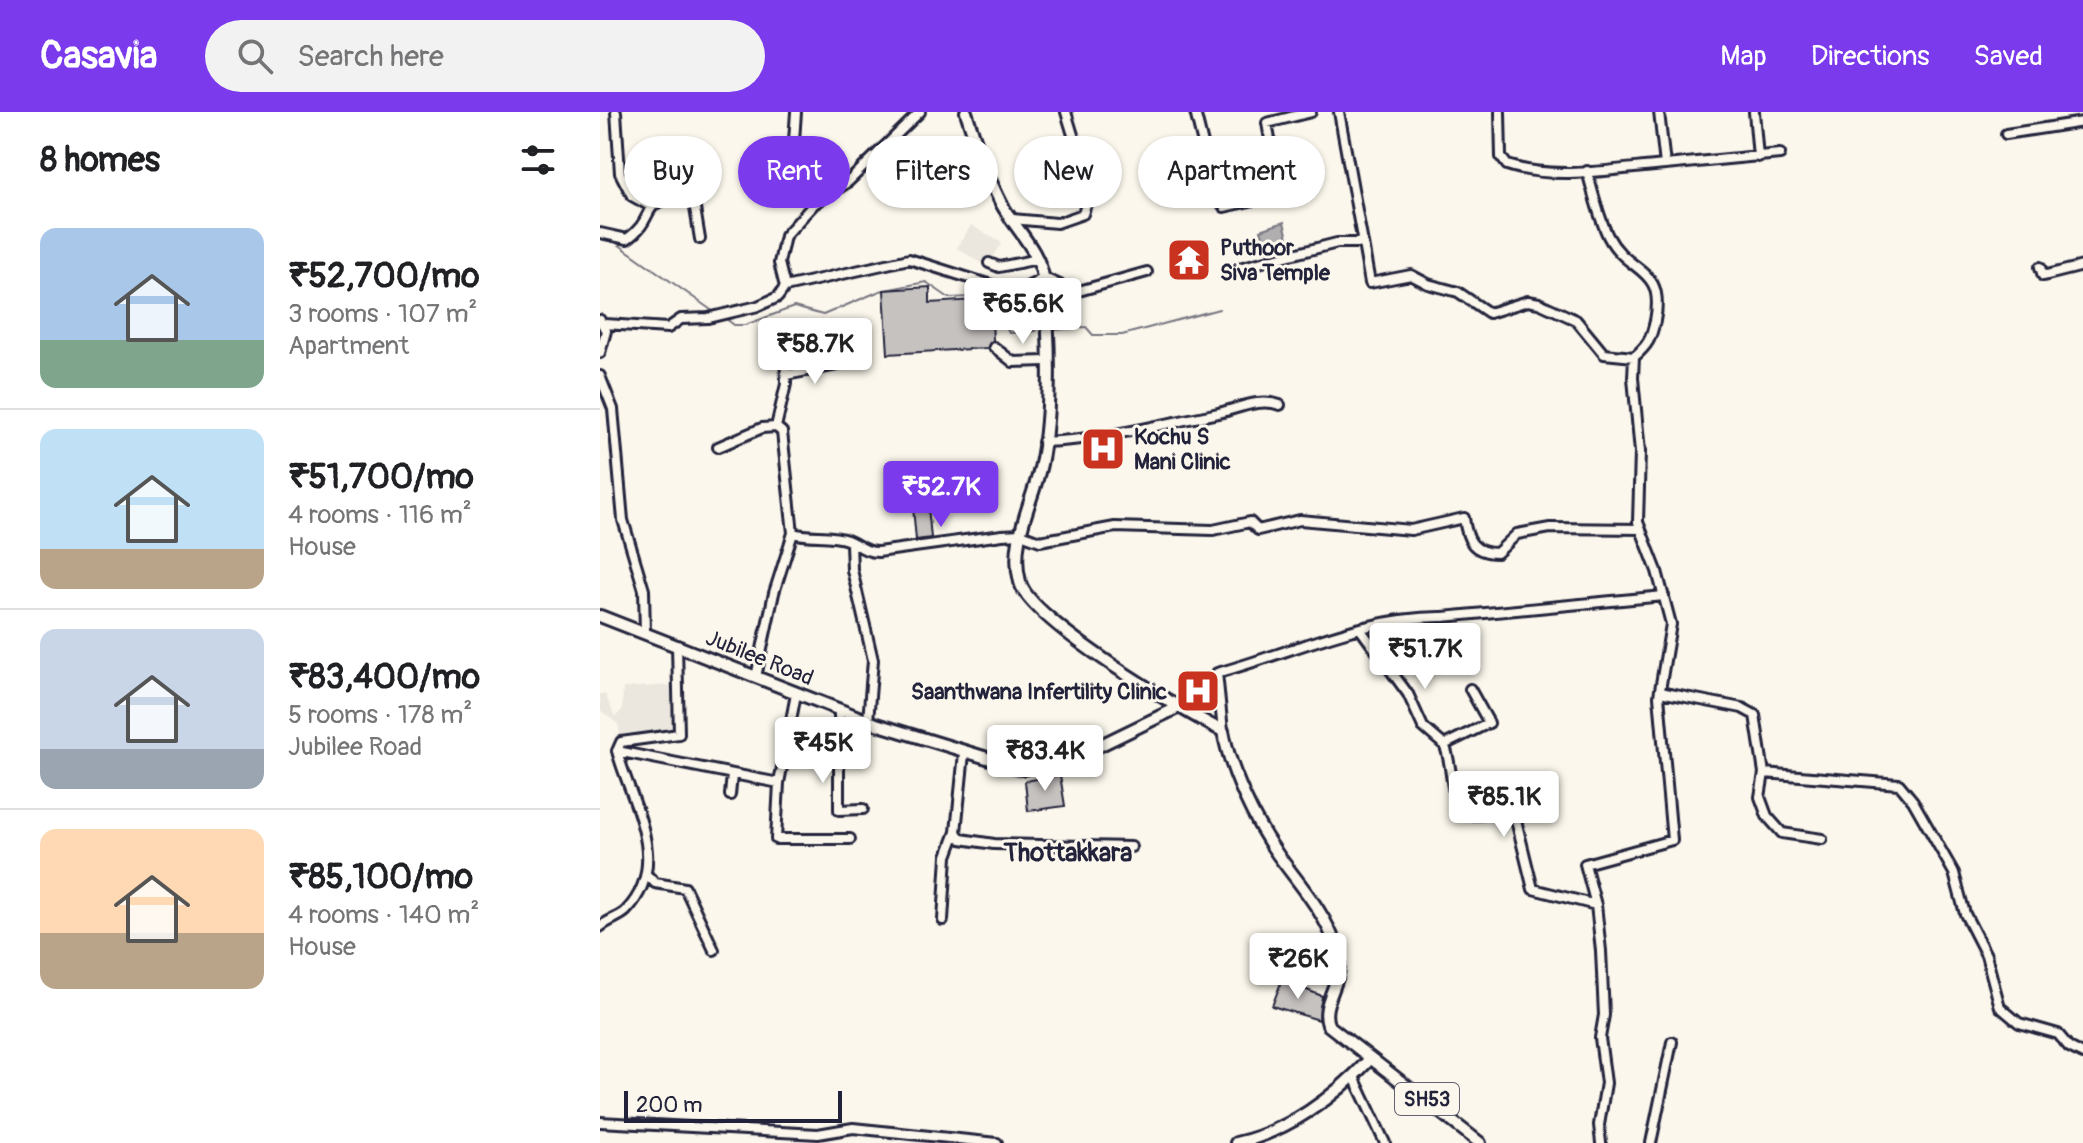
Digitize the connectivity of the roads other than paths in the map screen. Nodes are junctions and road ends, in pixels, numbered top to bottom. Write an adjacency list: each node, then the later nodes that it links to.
1 (616, 112): 19 (street)
2 (796, 112): 14 (street)
3 (920, 112): 33 (street)
4 (966, 112): 22 (main road)
5 (1066, 112): 22 (street)
6 (1195, 112): 7 (street)
7 (1311, 112)
8 (1339, 112): 24 (street)
9 (1500, 112): 18 (street)
10 (1659, 112): 17 (street)
11 (1754, 112): 16 (street)
12 (2083, 122): 13 (street)
13 (2006, 134)
14 (794, 136)
15 (1780, 154): 16 (street)
16 (1758, 157): 17 (street)
17 (1665, 165): 18 (street)
18 (1587, 171): 38 (street)
19 (624, 181)
20 (649, 208): 23 (street)
21 (695, 208): 25 (street)
22 (1012, 219): 26 (main road)
23 (600, 233)
24 (1362, 238): 30 (street); 38 (street)
25 (700, 239)
26 (1038, 259): 27 (street); 32 (main road)
27 (989, 263)
28 (2083, 266): 29 (street)
29 (2040, 267)
30 (1239, 268)
31 (1147, 272): 32 (street)
32 (1044, 278): 33 (street); 39 (main road)
33 (785, 287): 34 (street)
34 (602, 322): 37 (street)
35 (806, 345): 41 (street)
36 (994, 347): 39 (street)
37 (600, 353)
38 (1634, 357): 47 (street)
39 (1046, 361): 45 (main road)
40 (838, 365): 41 (street)
41 (786, 375): 44 (street)
42 (600, 376): 54 (street)
43 (1280, 405): 45 (street)
44 (776, 427): 46 (street); 48 (street)
45 (1043, 442): 49 (main road)
46 (718, 447)
47 (1641, 529): 49 (street); 51 (street)
48 (793, 533): 50 (street); 56 (street)
49 (1021, 534): 50 (street); 60 (main road)
50 (851, 543): 62 (street)
51 (1664, 596): 53 (street); 58 (street)
52 (600, 616): 54 (main road, Jubilee Road)
53 (1361, 630): 63 (street); 64 (street)
54 (645, 633): 55 (main road, Jubilee Road)
55 (677, 645): 56 (main road, Jubilee Road); 65 (street)
56 (756, 677): 59 (main road, Jubilee Road)
57 (1470, 689): 64 (street)
58 (1660, 692): 67 (street); 77 (street)
59 (796, 694): 61 (main road, Jubilee Road); 69 (street)
60 (1177, 708): 63 (main road); 66 (main road, Jubilee Road)
61 (839, 710): 62 (main road, Jubilee Road); 71 (street)
62 (868, 721): 66 (main road, Jubilee Road)
63 (1223, 731): 83 (main road)
64 (1444, 745): 77 (street)
65 (617, 751): 68 (street); 76 (street)
66 (964, 753): 72 (street)
67 (1764, 773): 74 (street); 82 (street)
68 (732, 775): 69 (street); 70 (street)
69 (779, 783): 73 (street)
70 (730, 795)
71 (863, 809)
72 (956, 832): 75 (street); 78 (street)
73 (850, 839)
74 (1822, 839)
75 (1131, 847)
76 (648, 876): 79 (street); 80 (street)
77 (1596, 905): 90 (street)
78 (943, 920)
79 (600, 927)
80 (714, 950)
81 (1672, 1042): 91 (street)
82 (2083, 1054)
83 (1370, 1059): 84 (main road); 89 (main road, SH53)
84 (1354, 1077): 87 (main road); 88 (street)
85 (600, 1122): 86 (street)
86 (997, 1143)
87 (1236, 1143)
88 (1385, 1143)
89 (1480, 1143)
90 (1601, 1143)
91 (1651, 1143)

